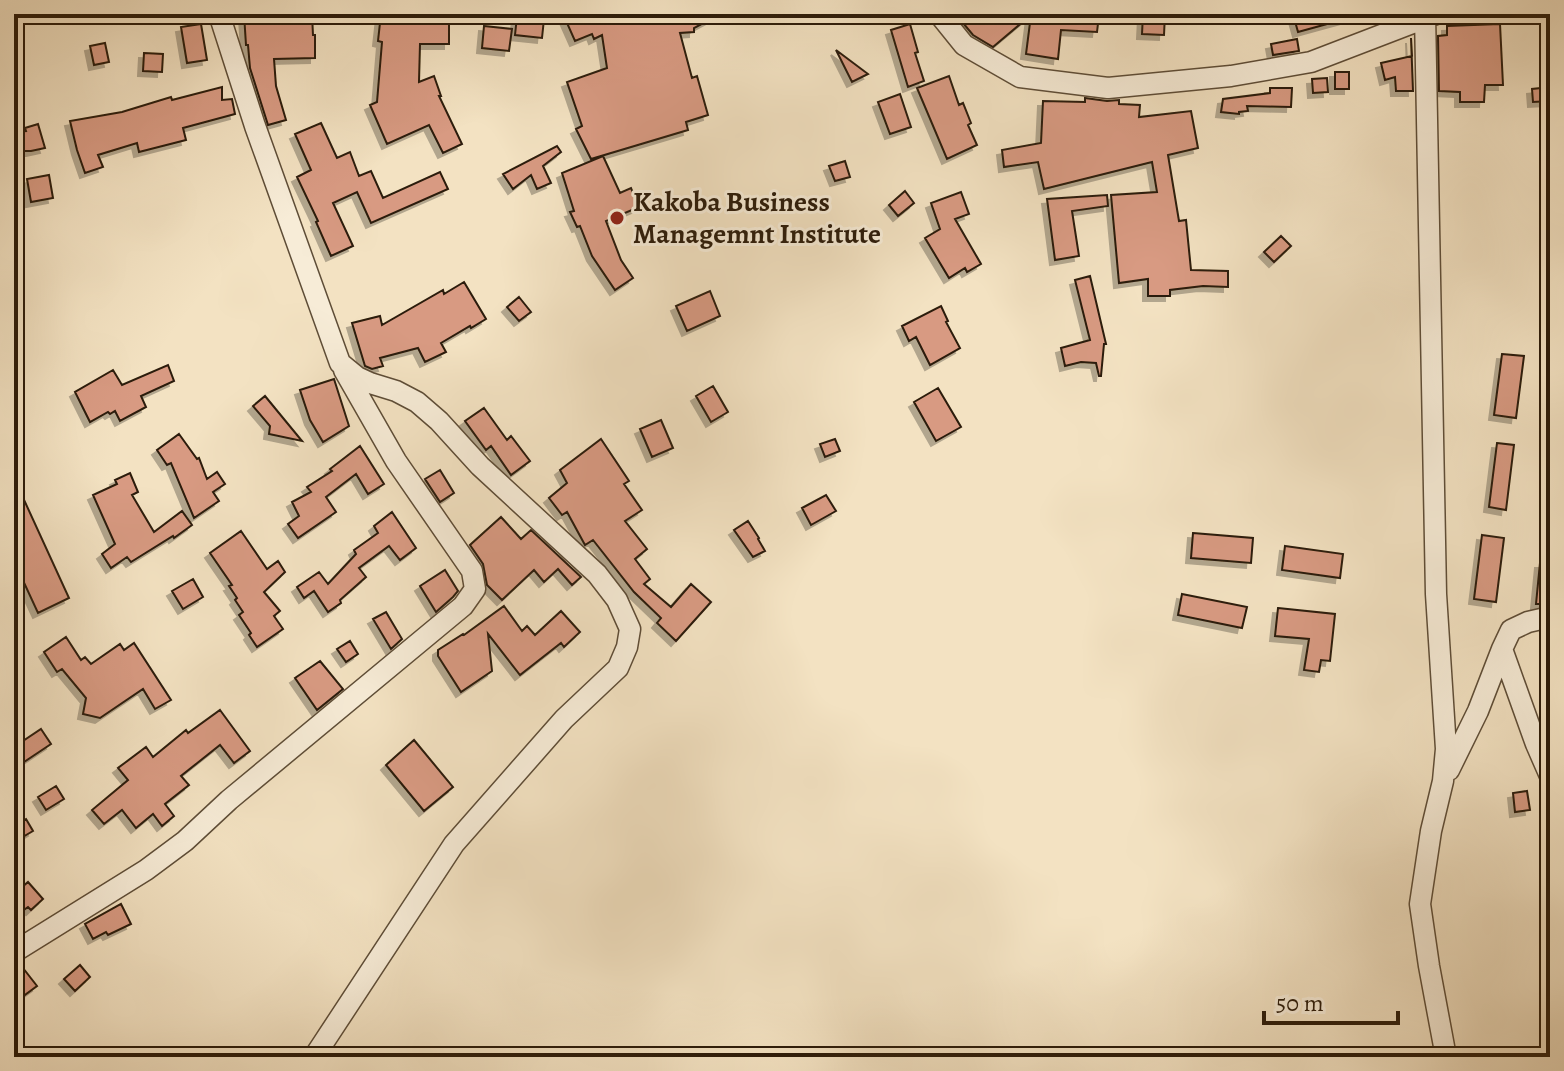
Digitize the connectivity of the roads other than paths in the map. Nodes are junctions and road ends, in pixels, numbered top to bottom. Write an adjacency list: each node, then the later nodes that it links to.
1 (219, 14): 4 (street)
2 (939, 14): 3 (street)
3 (1429, 15): 8 (street)
4 (340, 363): 9 (street); 10 (street)
5 (1550, 617): 6 (street)
6 (1502, 649): 7 (street); 8 (street)
7 (1550, 776)
8 (1443, 781): 11 (street)
9 (14, 952)
10 (314, 1057)
11 (1446, 1057)

